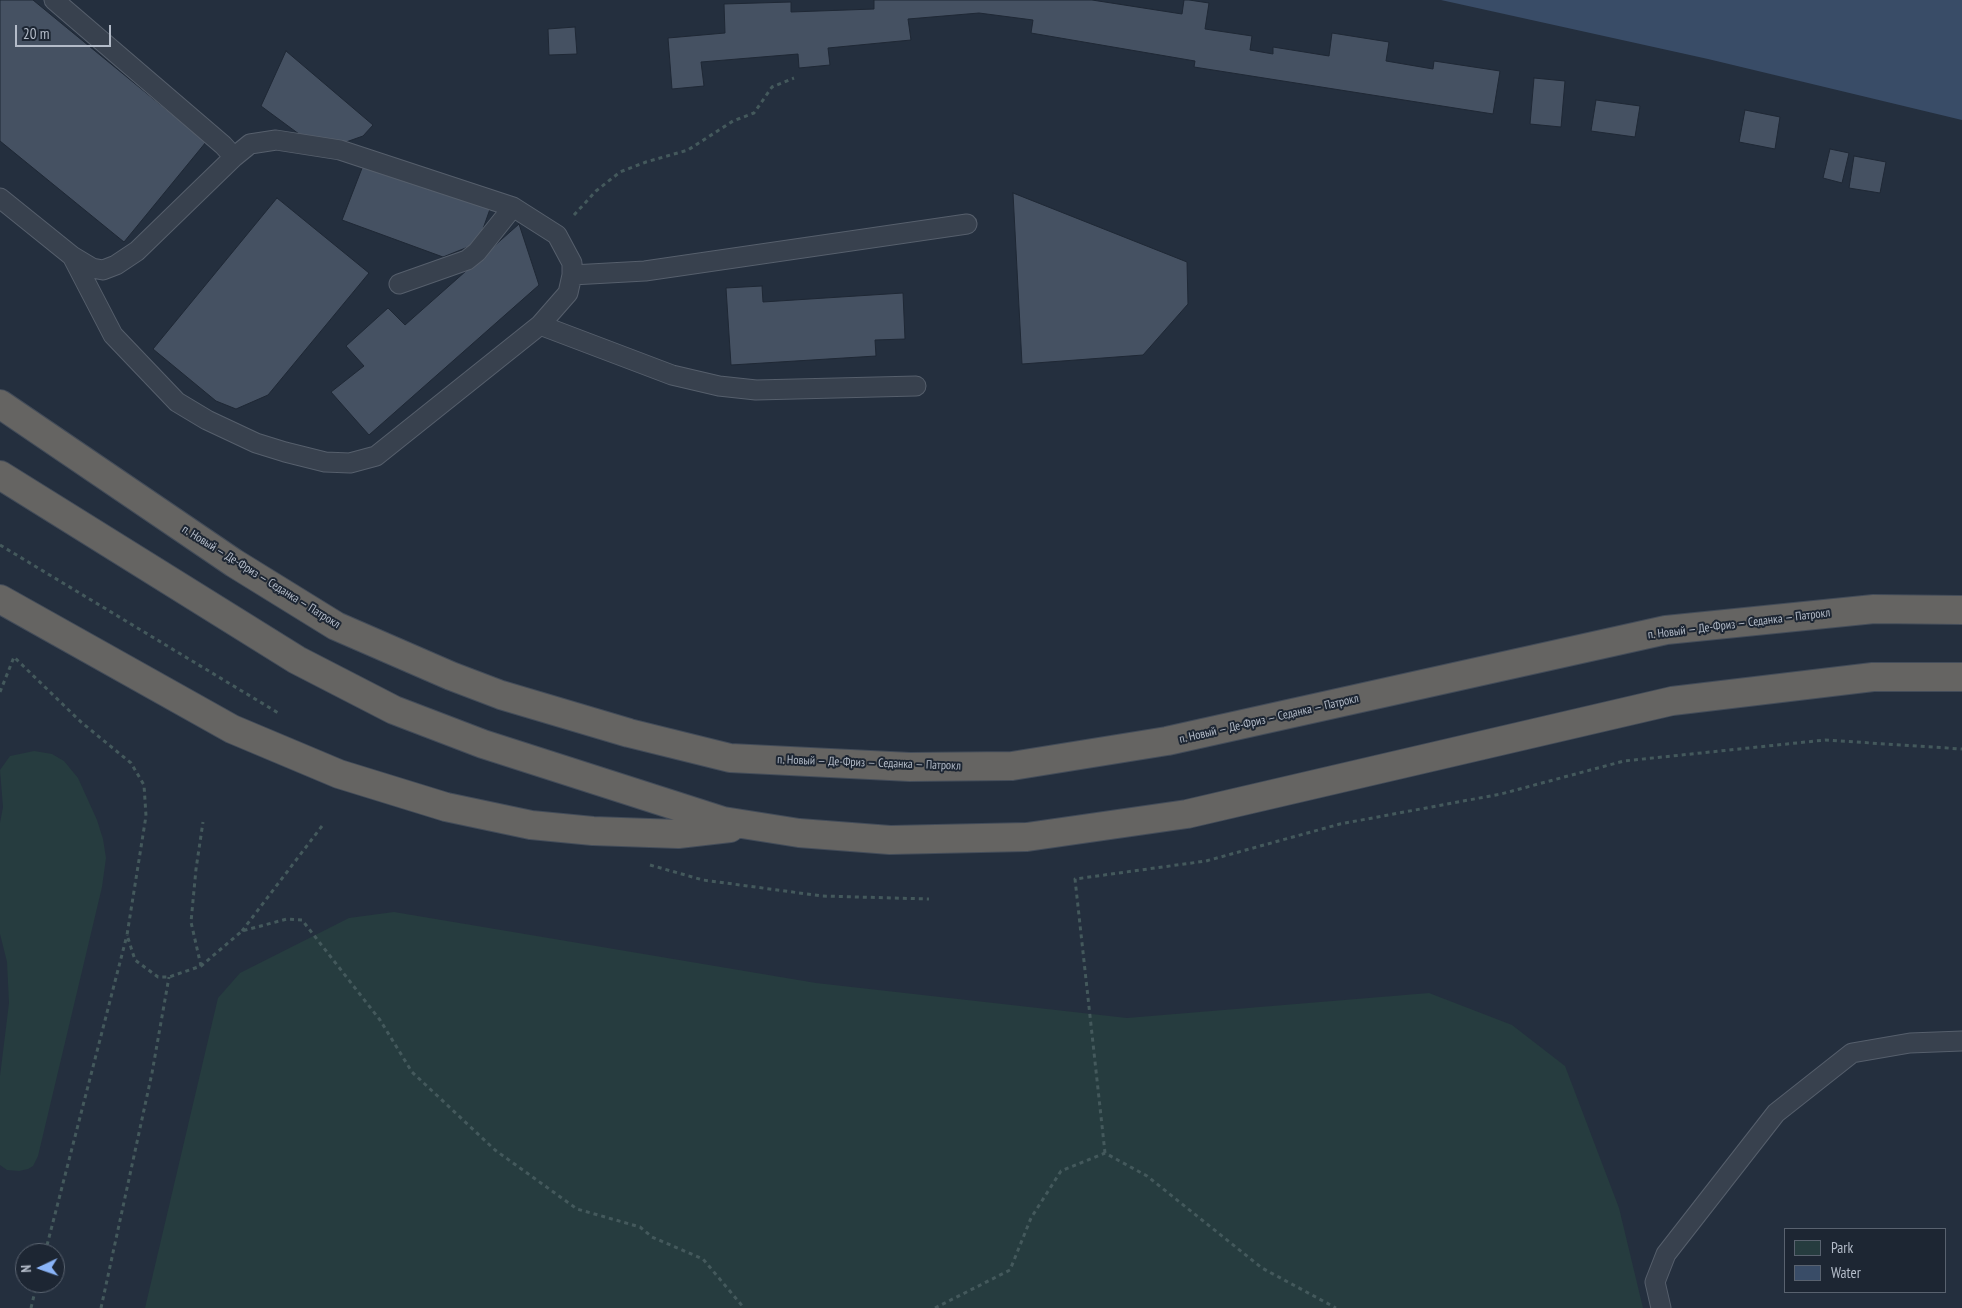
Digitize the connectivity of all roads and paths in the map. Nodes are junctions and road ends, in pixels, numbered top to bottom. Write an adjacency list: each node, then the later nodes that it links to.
1 (54, 0): 3 (lane)
2 (794, 78): 7 (path)
3 (234, 157): 5 (lane); 8 (lane)
4 (0, 198): 8 (lane)
5 (512, 207): 7 (lane); 10 (lane)
6 (968, 224): 9 (lane)
7 (557, 234): 9 (lane)
8 (72, 256): 11 (lane)
9 (572, 274): 11 (lane)
10 (399, 284)
11 (540, 325): 12 (lane)
12 (916, 386)
13 (0, 404): 17 (highway, п. Новый — Де-Фриз — Седанка — Патрокл)
14 (0, 475): 23 (highway)
15 (0, 545): 20 (path)
16 (0, 599): 23 (highway)
17 (1962, 610)
18 (1962, 677): 23 (highway)
19 (0, 692): 28 (path)
20 (285, 717)
21 (1962, 749): 32 (path)
22 (203, 822): 29 (path)
23 (754, 825)
24 (322, 826): 27 (path)
25 (646, 864): 26 (path)
26 (930, 899)
27 (242, 932): 29 (path); 37 (path)
28 (127, 935): 30 (path); 33 (path)
29 (201, 966): 30 (path)
30 (169, 977): 36 (path)
31 (1962, 1041): 40 (lane)
32 (1106, 1153): 38 (path); 39 (path)
33 (48, 1243)
34 (35, 1293): 35 (path)
35 (31, 1308)
36 (101, 1308)
37 (744, 1308)
38 (935, 1308)
39 (1336, 1308)
40 (1661, 1308)

